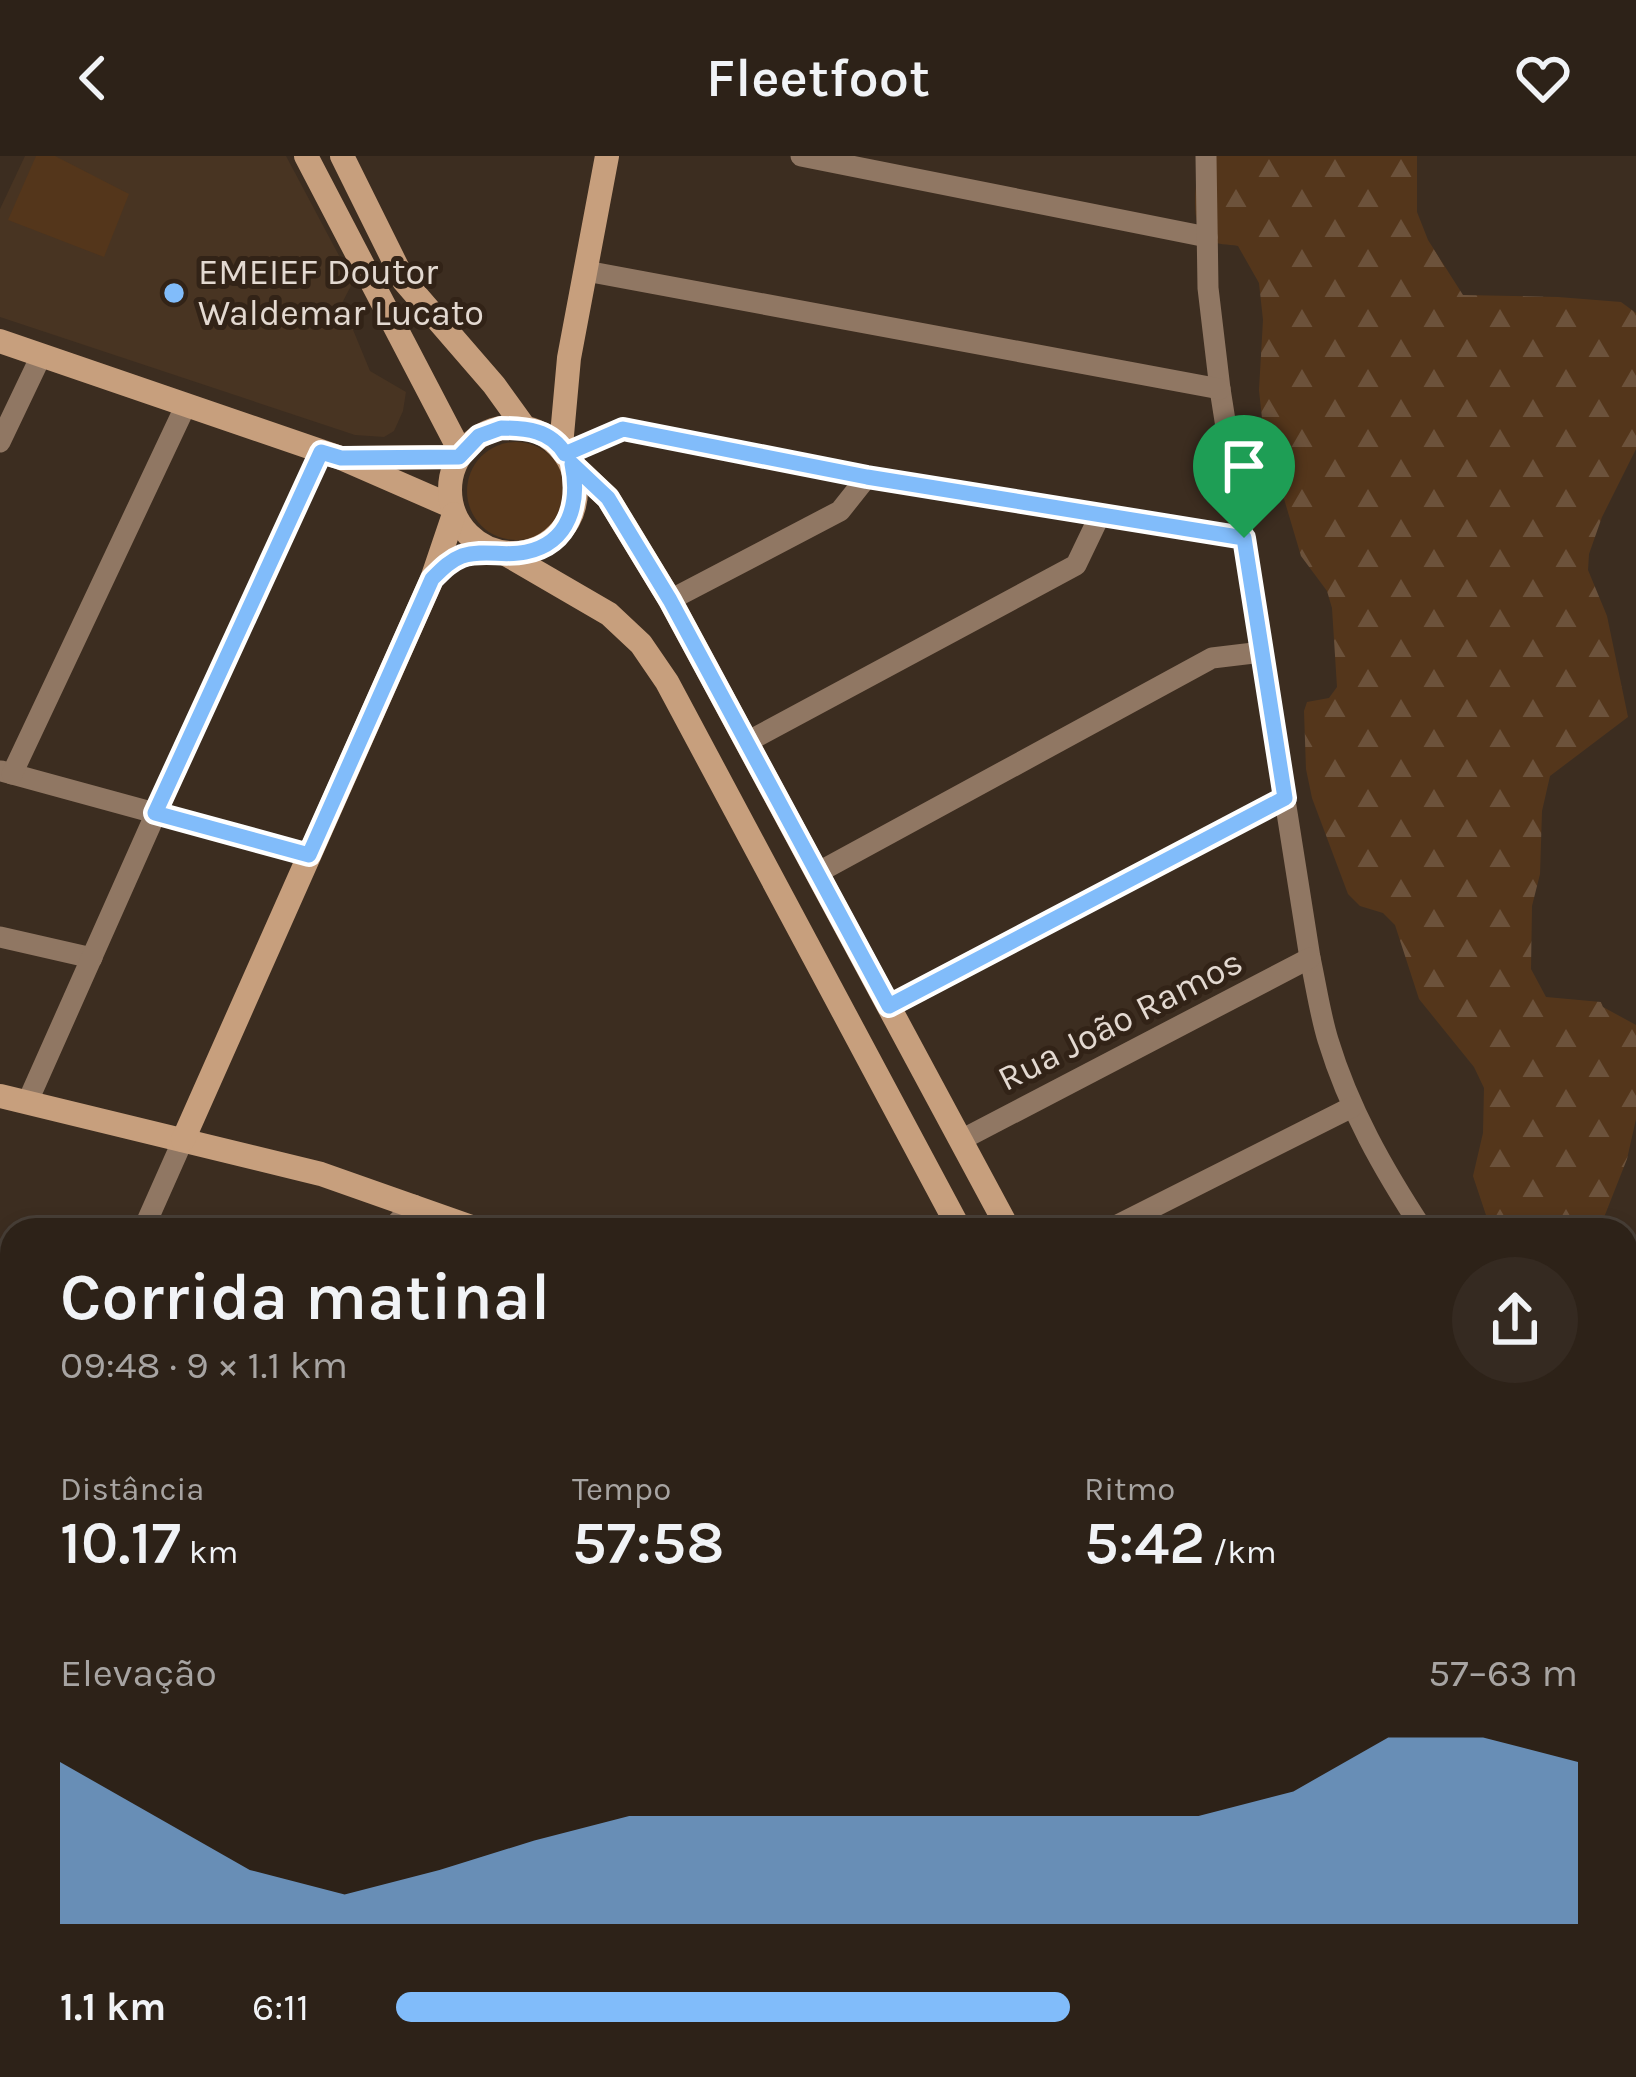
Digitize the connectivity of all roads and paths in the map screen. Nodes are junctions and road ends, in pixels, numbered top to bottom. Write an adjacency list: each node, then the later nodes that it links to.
1 (306, 156): 17 (street)
2 (342, 156): 13 (street)
3 (607, 156): 7 (street)
4 (801, 156): 6 (street)
5 (1206, 156): 6 (street)
6 (1207, 237): 11 (street)
7 (586, 271): 10 (street); 11 (street)
8 (0, 341): 9 (street)
9 (41, 356): 12 (street); 14 (street)
10 (569, 358): 13 (street); 15 (street)
11 (1220, 389): 21 (street)
12 (185, 407): 16 (street); 27 (street)
13 (530, 429): 15 (street); 17 (street)
14 (0, 442)
15 (566, 454): 18 (street); 22 (street); 24 (street)
16 (331, 455): 17 (street); 19 (street); 29 (street)
17 (460, 455): 19 (street)
18 (867, 477): 20 (street); 24 (street)
19 (453, 510): 22 (street); 23 (street)
20 (1100, 515): 21 (street); 26 (street)
21 (1244, 538): 25 (street)
22 (499, 552): 23 (street); 45 (street)
23 (432, 579): 30 (street)
24 (670, 600): 26 (street)
25 (1262, 652): 28 (street); 31 (street)
26 (747, 742): 31 (street)
27 (6, 772): 29 (street)
28 (1285, 798): 34 (street); 35 (street)
29 (155, 813): 30 (street); 33 (street)
30 (309, 855): 39 (street)
31 (817, 873): 35 (street)
32 (0, 937): 33 (street)
33 (92, 958): 37 (street)
34 (1310, 958): 38 (street); 40 (street, Rua João Ramos)
35 (889, 1006): 40 (street)
36 (0, 1096): 37 (street)
37 (27, 1102): 39 (street)
38 (1352, 1107): 47 (street); 48 (street)
39 (183, 1140): 41 (street); 42 (street)
40 (961, 1140): 46 (street)
41 (414, 1205): 43 (street); 44 (street)
42 (148, 1218)
43 (402, 1218)
44 (448, 1218)
45 (954, 1218)
46 (1003, 1218)
47 (1132, 1218)
48 (1414, 1218)

